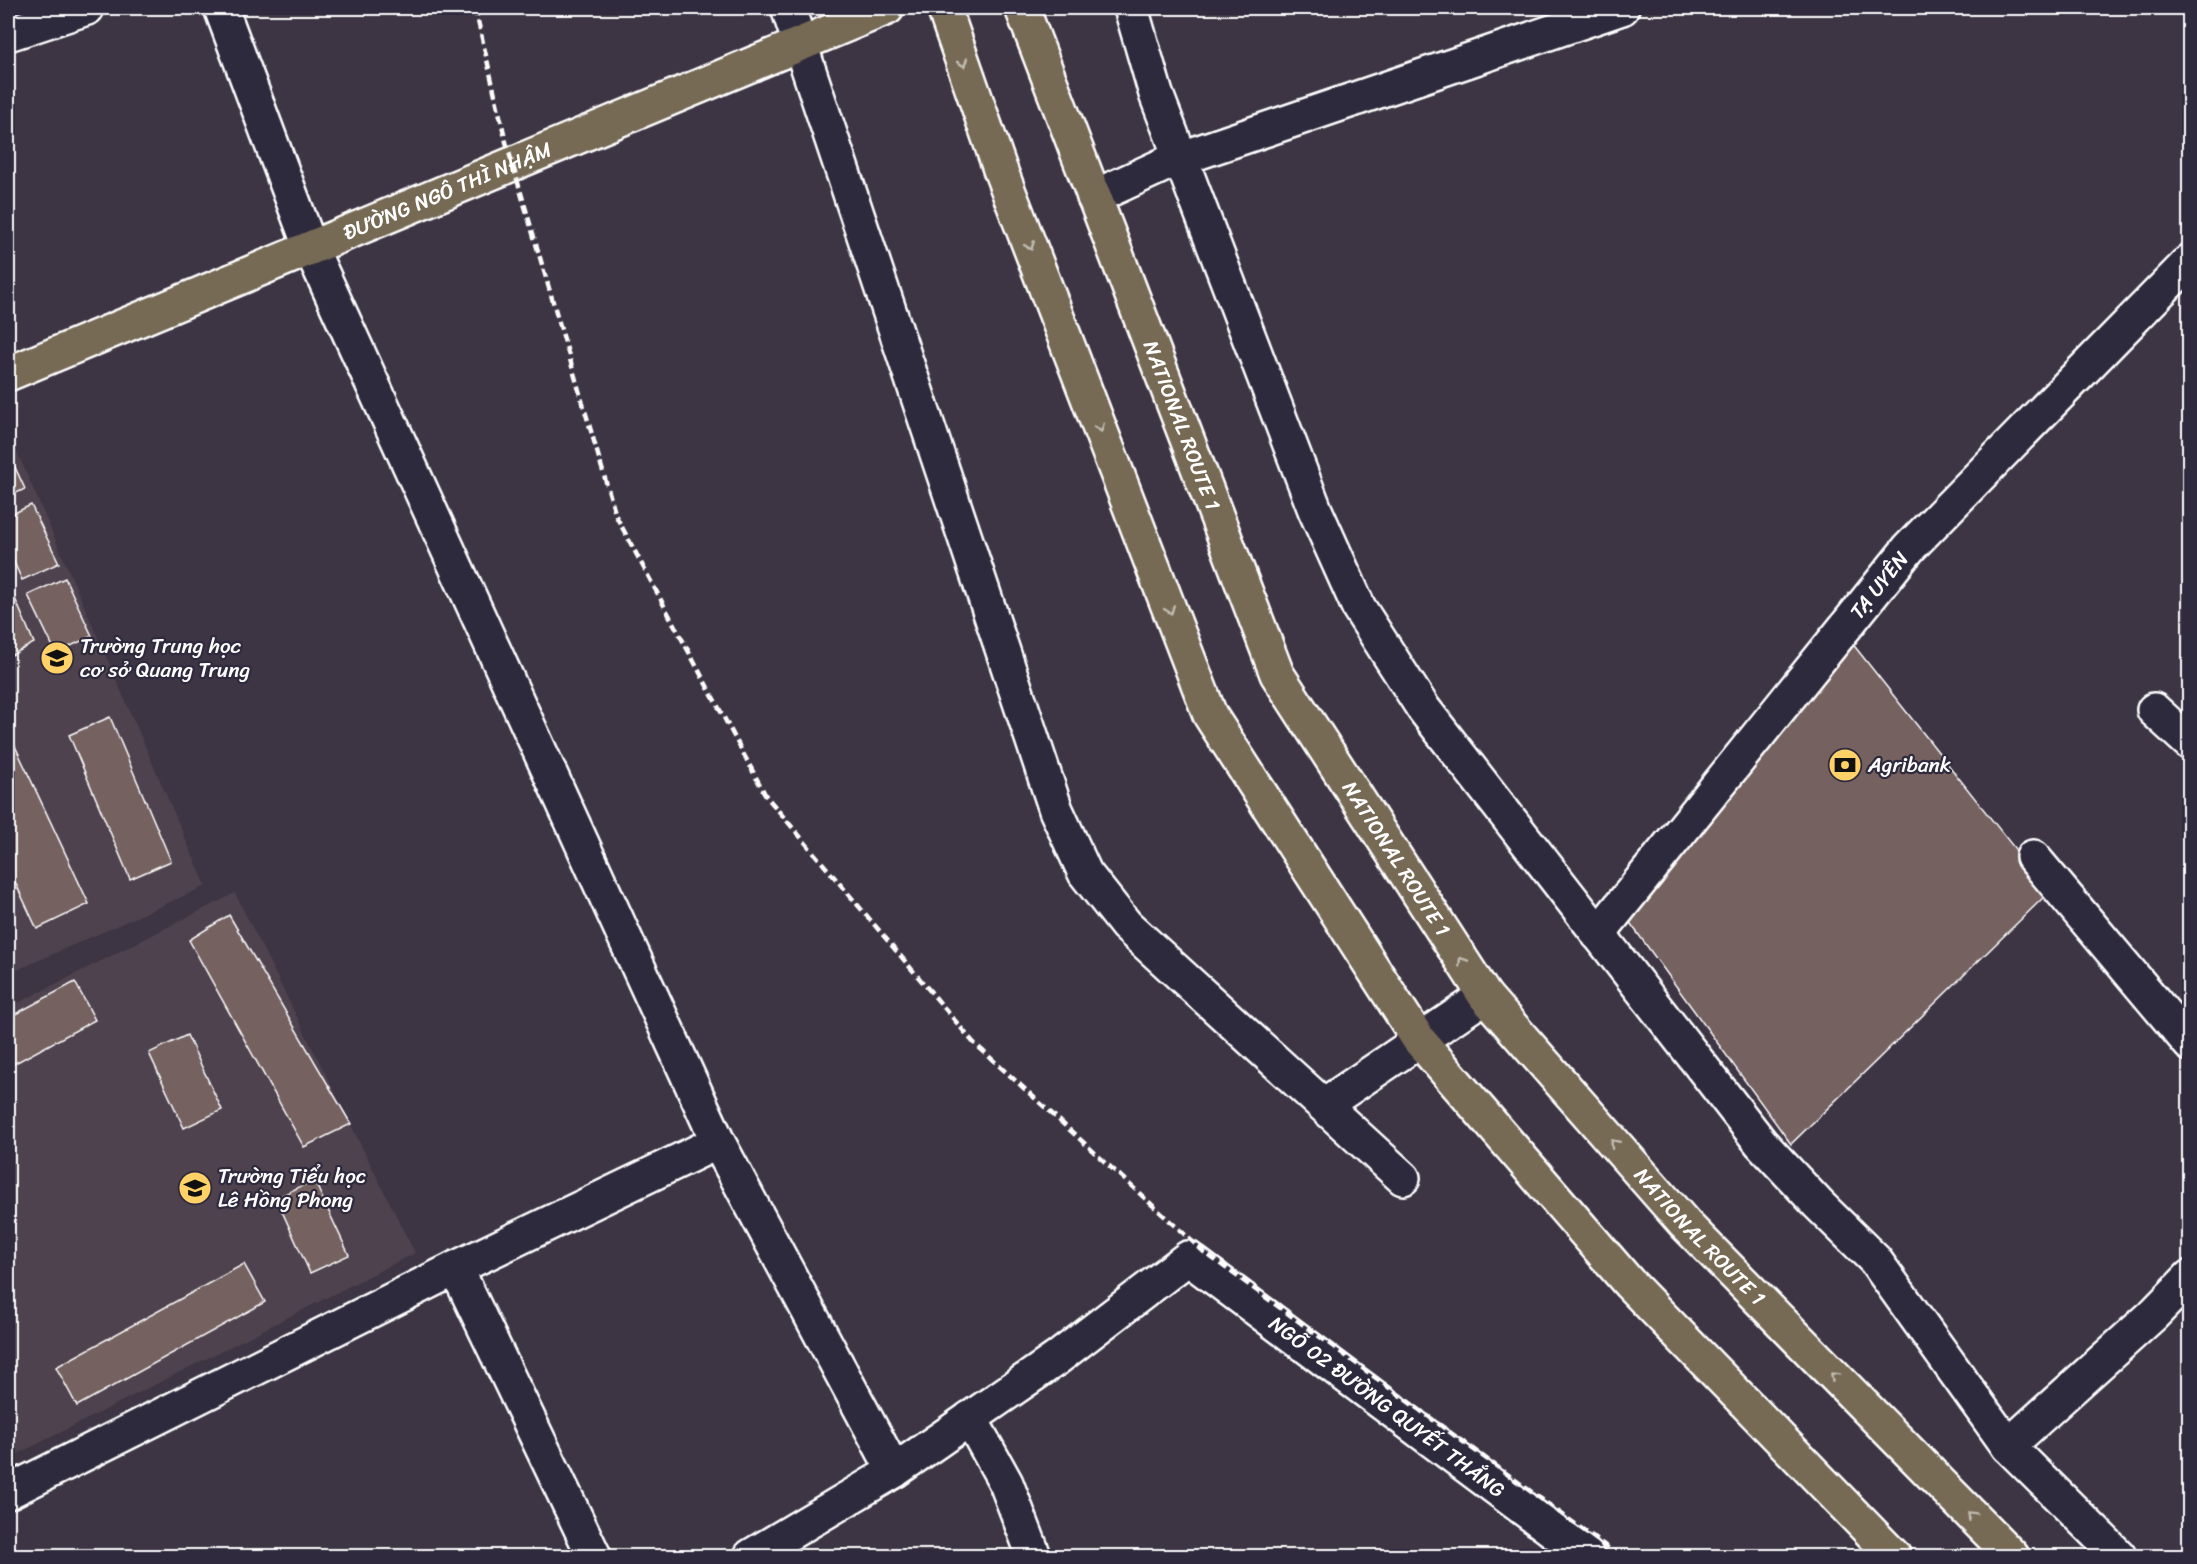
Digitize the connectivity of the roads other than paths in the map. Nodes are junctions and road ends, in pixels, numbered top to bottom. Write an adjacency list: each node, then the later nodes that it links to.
1 (87, 8): 9 (street)
2 (221, 8): 13 (street)
3 (788, 8): 10 (street)
4 (887, 8): 10 (main road, ĐƯỜNG NGÔ THÌ NHẬM)
5 (944, 8): 21 (main road, one-way to 21)
6 (1022, 8): 12 (main road, NATIONAL ROUTE 1)
7 (1131, 8): 11 (street)
8 (1622, 8): 11 (street)
9 (8, 34)
10 (799, 43): 13 (main road, ĐƯỜNG NGÔ THÌ NHẬM); 23 (street)
11 (1181, 158): 12 (street); 19 (street)
12 (1094, 197): 20 (main road, NATIONAL ROUTE 1, one-way to 12)
13 (311, 249): 15 (main road, ĐƯỜNG NGÔ THÌ NHẬM); 24 (street)
14 (2190, 261): 19 (street, TẠ UYÊN)
15 (8, 374)
16 (2154, 710): 17 (street)
17 (2190, 743)
18 (2034, 857): 22 (street)
19 (1598, 934): 29 (street)
20 (1485, 996): 21 (street); 37 (main road, NATIONAL ROUTE 1, one-way to 20)
21 (1419, 1040): 23 (street); 36 (main road)
22 (2190, 1044)
23 (1324, 1105): 25 (street)
24 (718, 1142): 26 (street); 30 (street)
25 (1403, 1178)
26 (456, 1268): 31 (street); 32 (street)
27 (2190, 1277): 29 (street)
28 (970, 1418): 30 (street); 34 (street); 35 (street, NGÕ 02 ĐƯỜNG QUYẾT THẮNG)
29 (2008, 1446): 38 (street)
30 (894, 1471): 33 (street)
31 (8, 1492)
32 (594, 1557)
33 (751, 1557)
34 (1034, 1557)
35 (1587, 1557)
36 (1894, 1557)
37 (2012, 1557)
38 (2119, 1557)

